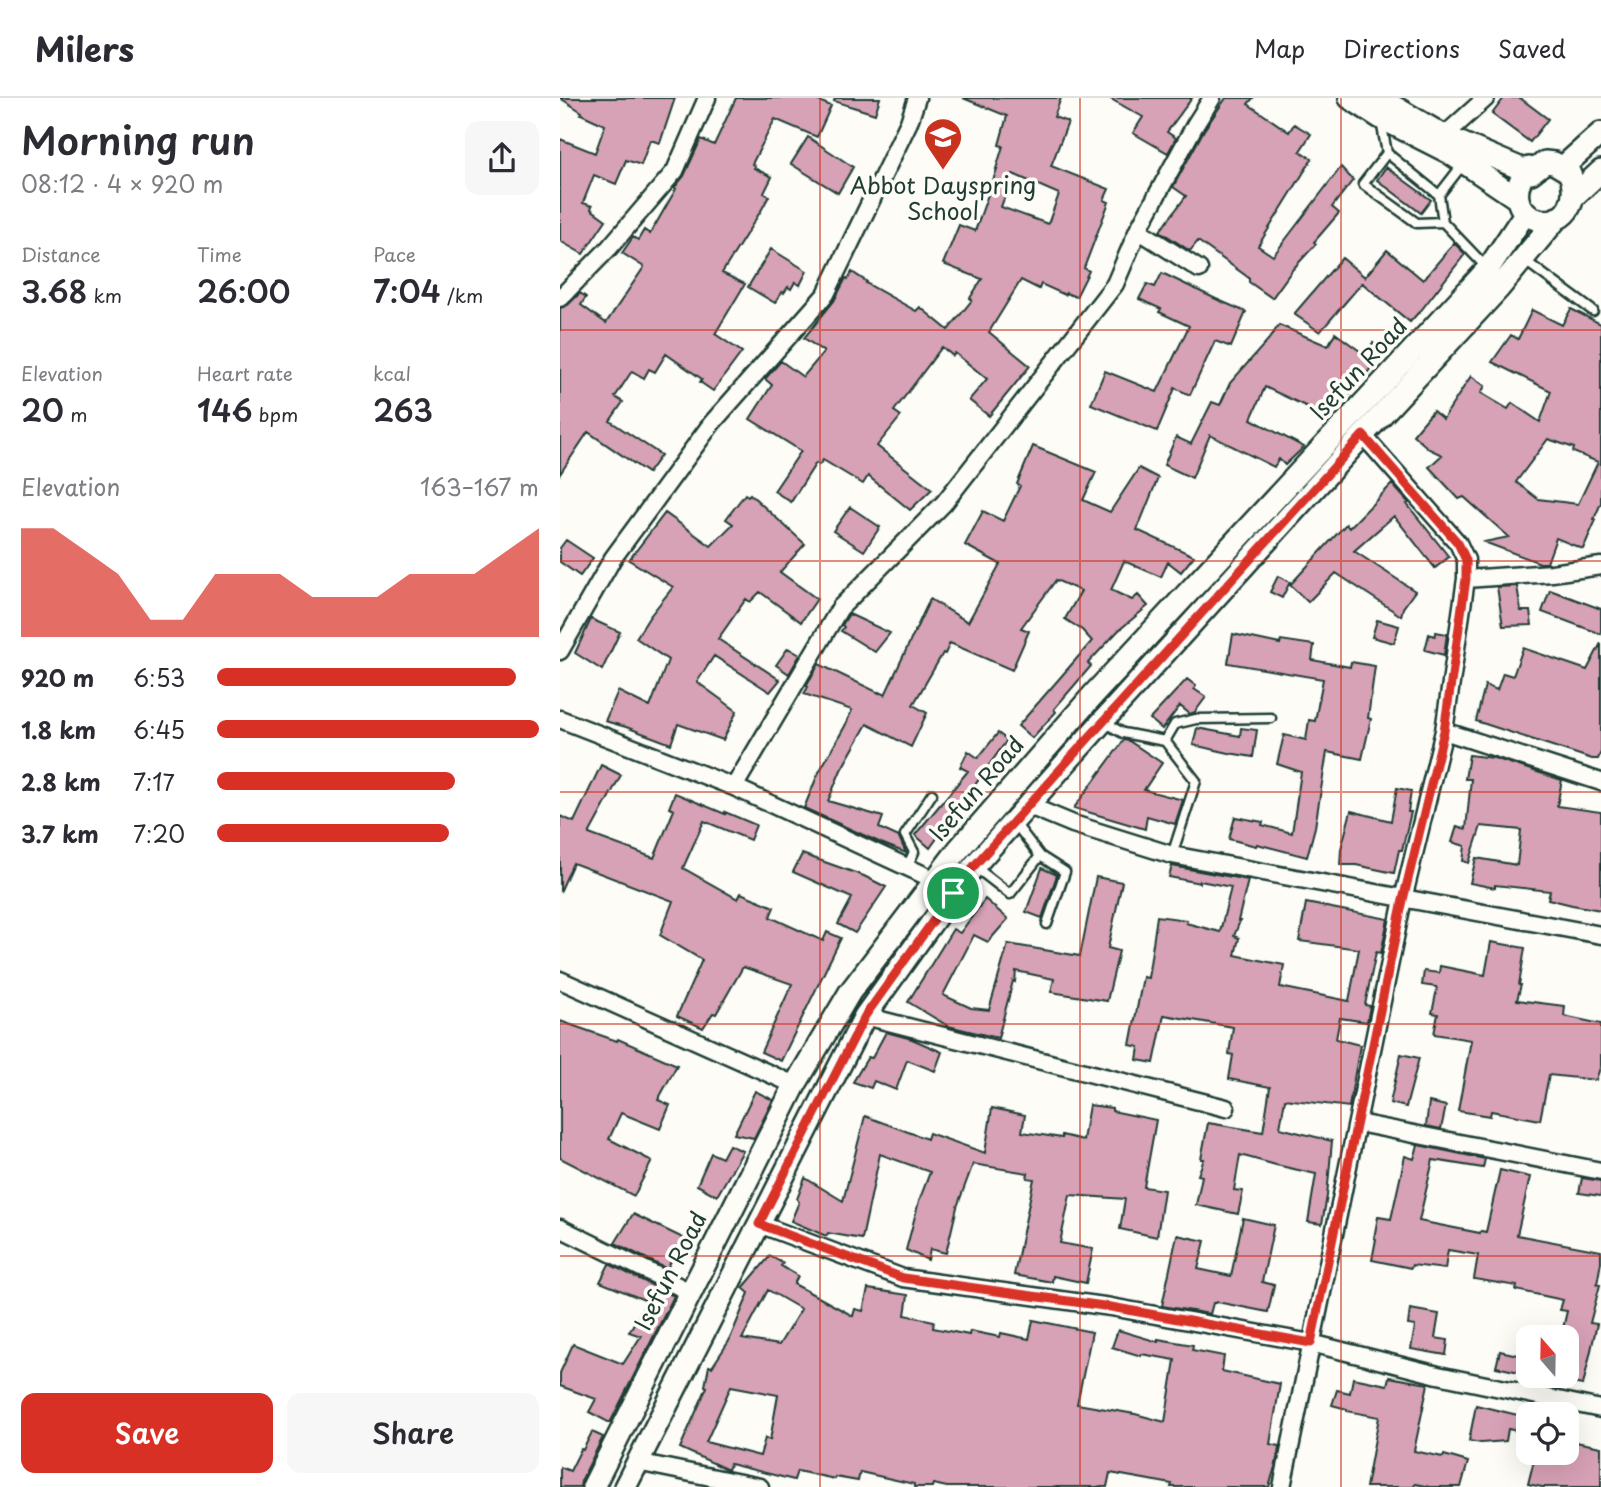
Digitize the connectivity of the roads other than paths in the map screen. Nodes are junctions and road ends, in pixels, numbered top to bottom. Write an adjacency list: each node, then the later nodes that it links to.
1 (707, 98): 23 (street)
2 (917, 98): 28 (street)
3 (1212, 98): 19 (street)
4 (1350, 98): 6 (street)
5 (1486, 98): 8 (street)
6 (1380, 108): 8 (street); 9 (lane); 10 (street)
7 (1601, 133): 11 (street)
8 (1444, 136): 13 (street)
9 (1387, 153): 14 (lane); 18 (lane)
10 (1464, 162): 14 (lane); 16 (street)
11 (1563, 167): 13 (street); 15 (street)
12 (1601, 172): 15 (street, Isefun Road)
13 (1531, 173): 16 (street, Isefun Road)
14 (1439, 195): 18 (lane)
15 (1574, 196): 17 (street, Isefun Road)
16 (1522, 206): 17 (street); 22 (street, Isefun Road)
17 (1557, 218): 20 (street, Isefun Road)
18 (1443, 222): 22 (lane)
19 (1138, 230): 21 (street); 35 (street)
20 (1524, 260): 24 (lane); 25 (street, Isefun Road)
21 (1199, 269)
22 (1488, 269): 42 (street, Isefun Road)
23 (560, 298)
24 (1593, 311)
25 (1363, 435): 27 (street); 31 (street, Isefun Road)
26 (1601, 566): 27 (street)
27 (1466, 579): 32 (street)
28 (560, 651)
29 (1271, 718): 33 (lane)
30 (560, 719): 35 (street)
31 (1102, 722): 33 (lane); 37 (street, Isefun Road)
32 (1444, 731): 34 (street); 44 (street)
33 (1165, 741): 38 (lane)
34 (1601, 782)
35 (734, 787): 41 (street)
36 (932, 794): 41 (lane)
37 (1021, 814): 38 (street); 39 (lane); 40 (street, Isefun Road)
38 (1172, 855): 44 (street)
39 (1040, 856): 40 (lane); 45 (lane)
40 (974, 866): 43 (street, Isefun Road)
41 (907, 867): 42 (street)
42 (935, 880): 43 (street); 49 (street, Isefun Road)
43 (953, 893): 48 (street, Isefun Road)
44 (1403, 900): 46 (street); 51 (street)
45 (1046, 924)
46 (1601, 935)
47 (560, 980): 49 (street)
48 (865, 1016): 50 (street); 53 (street, Isefun Road)
49 (794, 1085): 55 (street, Isefun Road)
50 (1226, 1108)
51 (1358, 1123): 52 (street); 56 (street)
52 (1601, 1171)
53 (759, 1224): 56 (street); 58 (street, Isefun Road)
54 (560, 1227): 55 (street)
55 (690, 1292): 59 (street, Isefun Road)
56 (1311, 1343): 57 (street); 62 (street)
57 (1601, 1409)
58 (637, 1462): 60 (street, Isefun Road); 61 (street)
59 (593, 1487)
60 (625, 1487)
61 (760, 1487)
62 (1282, 1487)

